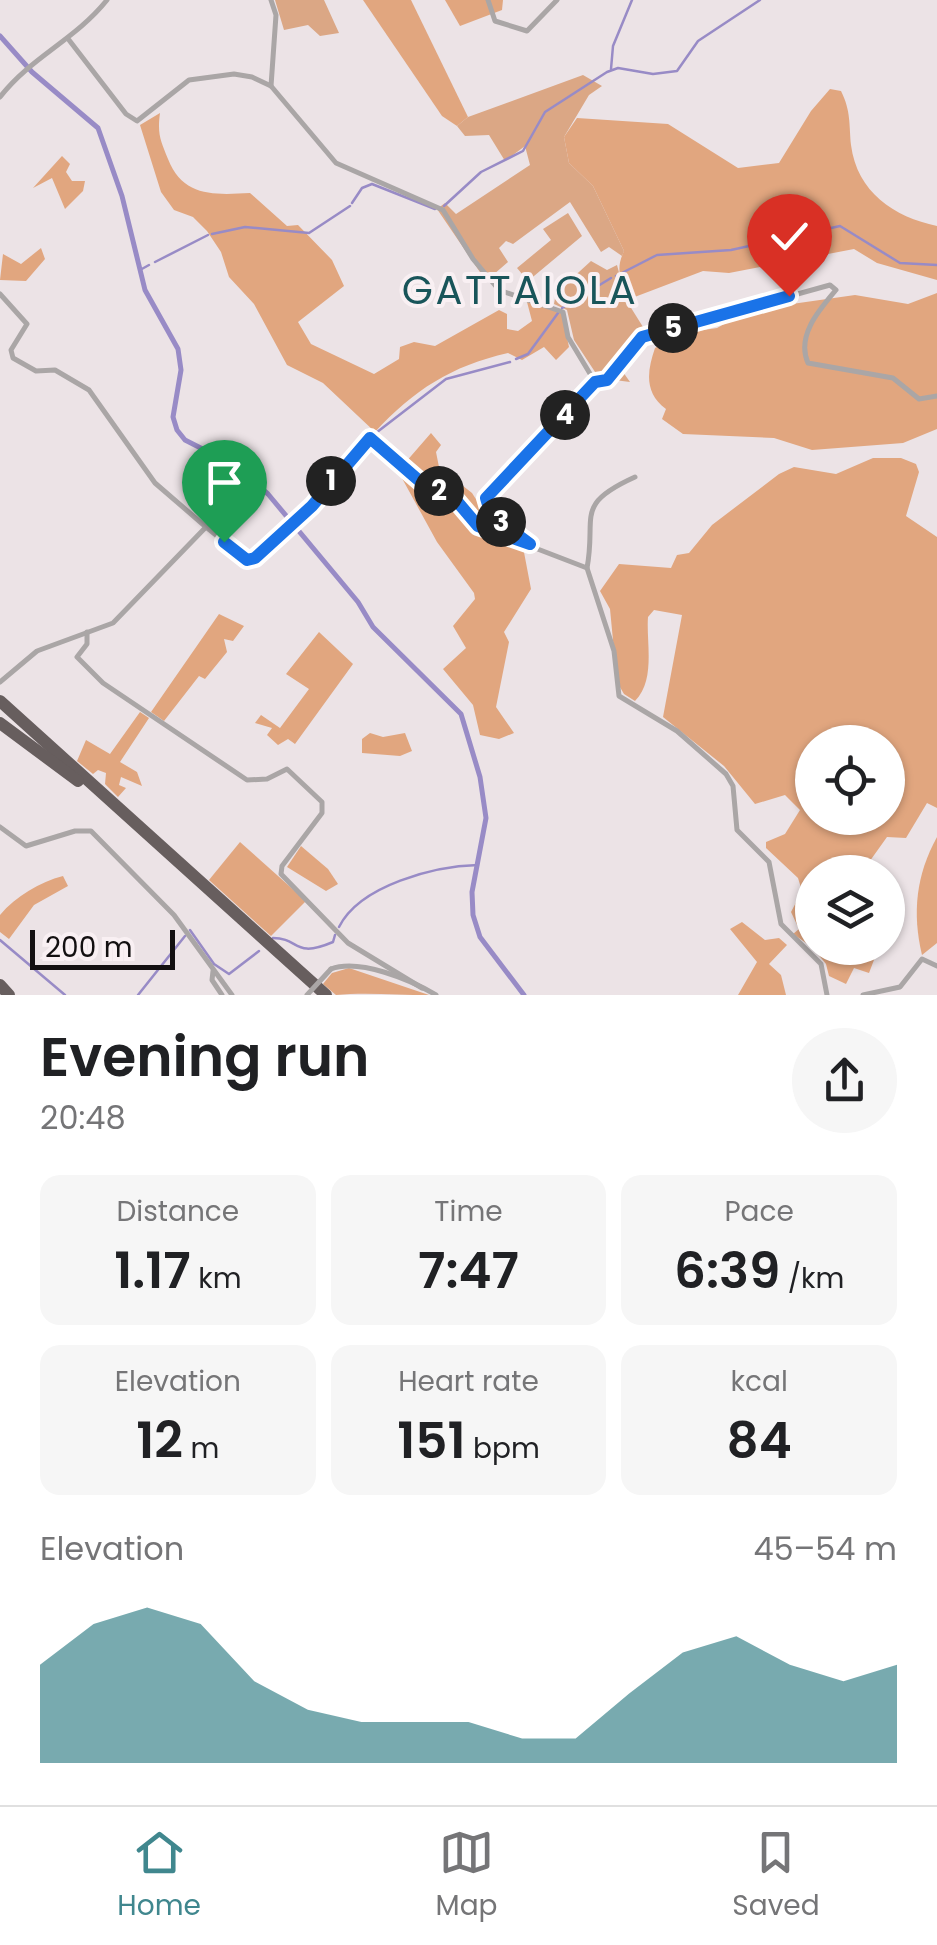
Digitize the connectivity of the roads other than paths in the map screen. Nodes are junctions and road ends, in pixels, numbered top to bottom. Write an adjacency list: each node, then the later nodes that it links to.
1 (106, 0): 5 (street)
2 (271, 0): 6 (street)
3 (488, 0): 4 (street)
4 (557, 0)
5 (69, 40): 6 (street); 7 (street)
6 (271, 86): 9 (street)
7 (0, 96)
8 (0, 294): 12 (street)
9 (595, 382): 10 (street); 13 (street)
10 (937, 396)
11 (634, 476): 14 (street)
12 (206, 527): 13 (street); 15 (street)
13 (530, 544): 14 (street)
14 (587, 568): 33 (street)
15 (88, 632): 16 (street); 25 (street)
16 (1, 681)
17 (0, 701): 31 (highway)
18 (0, 710): 20 (highway)
19 (0, 723): 20 (highway)
20 (85, 786): 30 (highway)
21 (0, 827): 23 (street)
22 (937, 966): 34 (street)
23 (214, 969): 27 (street); 28 (street)
24 (0, 985): 26 (highway)
25 (422, 988): 29 (street, bridge); 32 (street)
26 (9, 995)
27 (222, 995)
28 (232, 995)
29 (307, 995)
30 (316, 995)
31 (326, 995)
32 (436, 995)
33 (827, 995)
34 (863, 995)

